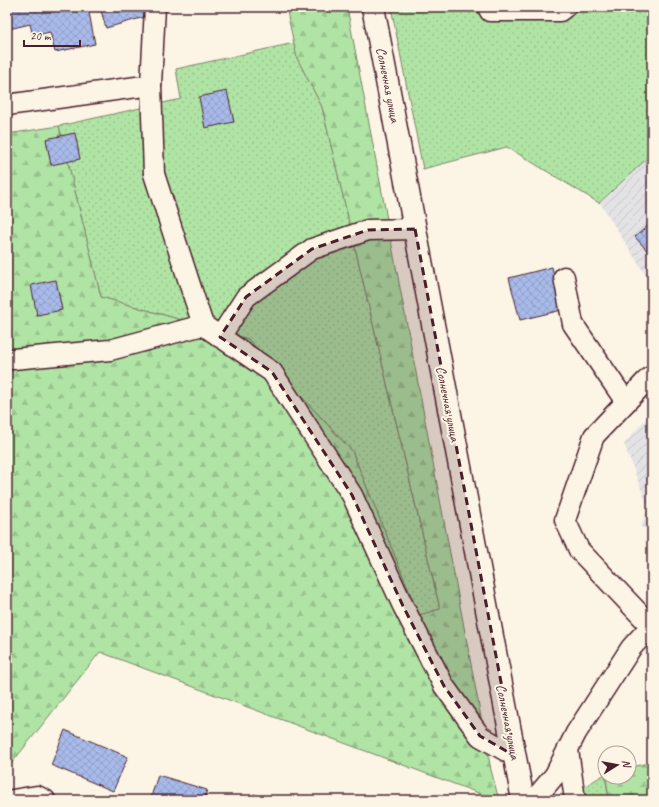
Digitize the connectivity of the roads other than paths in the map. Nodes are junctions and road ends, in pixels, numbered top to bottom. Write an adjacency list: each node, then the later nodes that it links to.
1 (155, 7): 5 (street)
2 (373, 7): 7 (street, Солнечная улица)
3 (488, 7): 4 (street)
4 (565, 7)
5 (152, 85): 6 (street); 9 (street)
6 (7, 105)
7 (415, 229): 10 (street); 16 (street, Солнечная улица)
8 (564, 277): 13 (street)
9 (203, 325): 10 (street); 11 (street)
10 (220, 337): 16 (street)
11 (7, 359)
12 (652, 376): 13 (street)
13 (626, 402): 14 (street)
14 (652, 629): 15 (street)
15 (568, 750): 20 (street); 21 (street)
16 (515, 756): 19 (street, Солнечная улица)
17 (12, 800): 18 (street)
18 (45, 800)
19 (523, 800)
20 (534, 800)
21 (576, 800)

